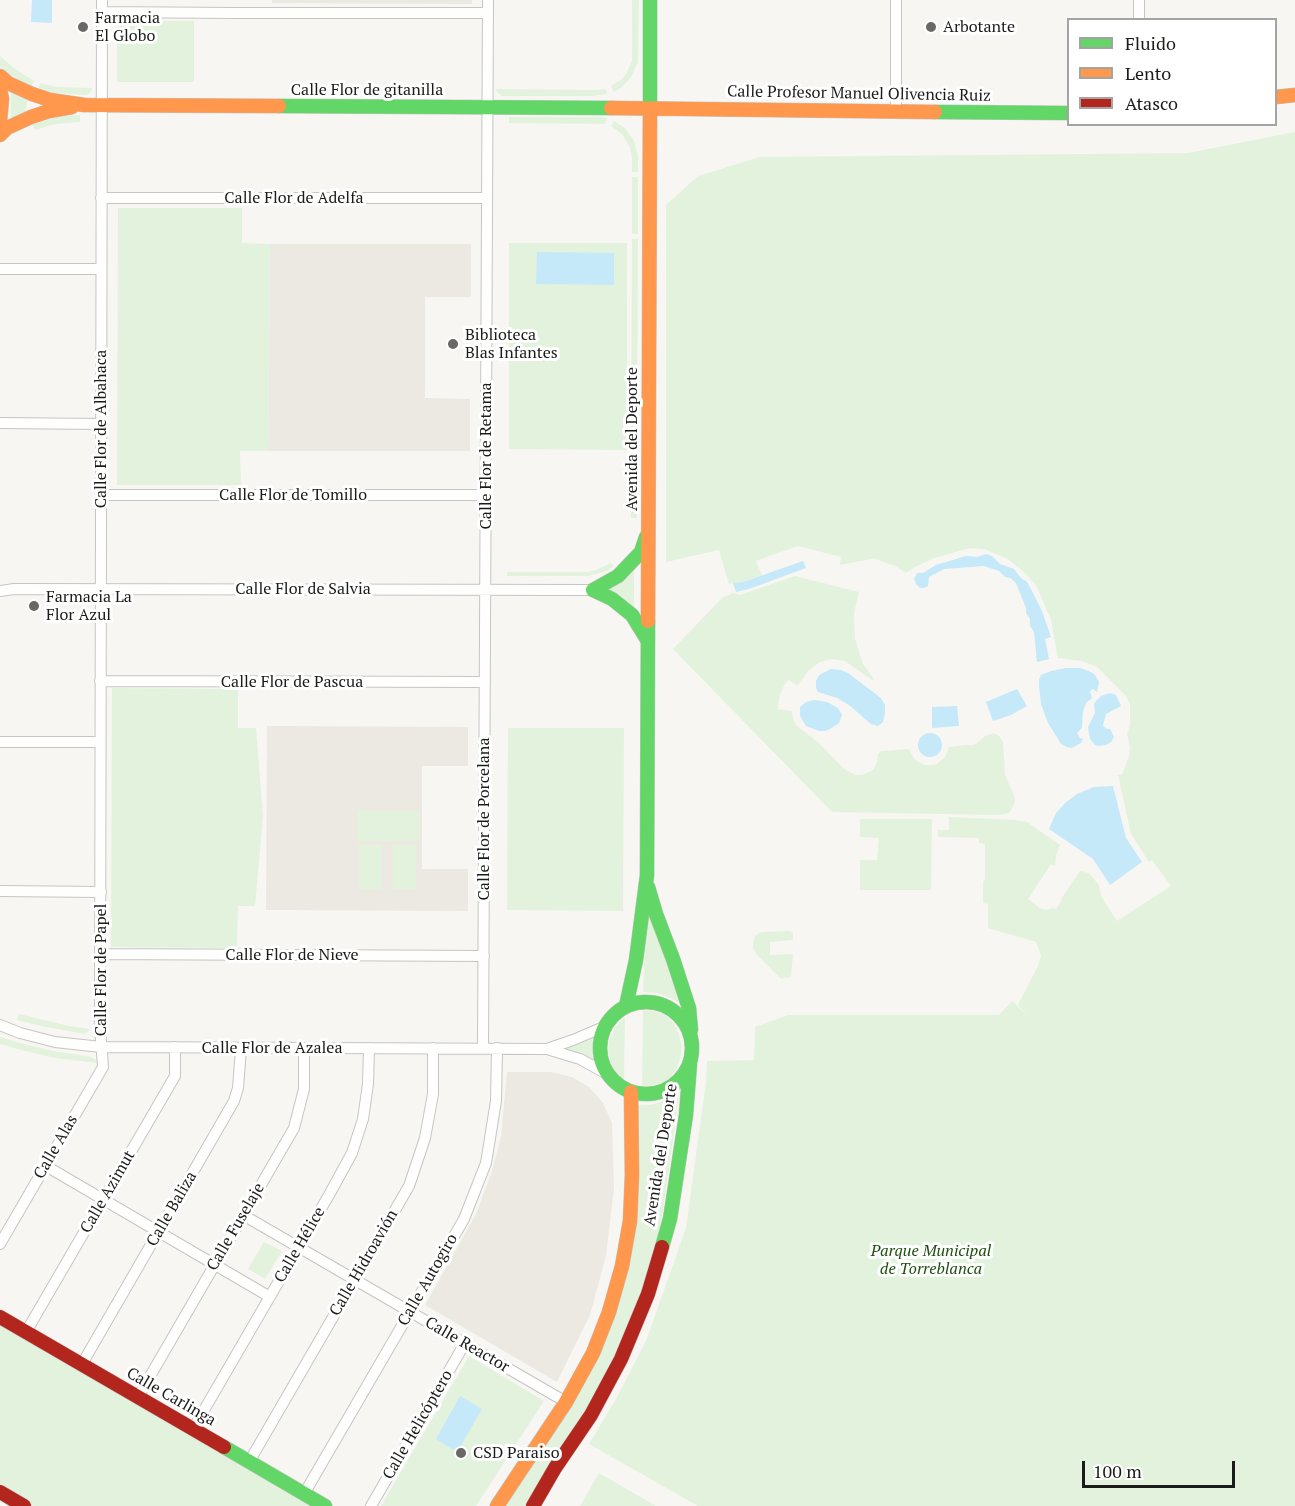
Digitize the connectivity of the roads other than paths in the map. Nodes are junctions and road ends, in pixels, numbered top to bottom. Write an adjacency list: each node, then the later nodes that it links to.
1 (488, 0): 6 (street, Calle Flor de Retama)
2 (650, 0): 15 (street, Avenida del Deporte)
3 (896, 0): 16 (street)
4 (1139, 0): 7 (street)
5 (102, 6): 6 (street); 13 (street, Calle Flor de Albahaca)
6 (488, 13): 14 (street, Calle Flor de Retama)
7 (1139, 18)
8 (0, 76): 12 (street)
9 (0, 90): 18 (street)
10 (1295, 95): 11 (street)
11 (1277, 97)
12 (84, 105): 13 (street, Calle Flor de gitanilla); 19 (street)
13 (102, 105): 14 (street, Calle Flor de gitanilla); 20 (street, Calle Flor de Albahaca)
14 (487, 107): 15 (street, Calle Flor de gitanilla); 21 (street, Calle Flor de Retama)
15 (650, 108): 16 (street, Calle Profesor Manuel Olivencia Ruiz); 28 (street, Avenida del Deporte)
16 (896, 111): 17 (street, Calle Profesor Manuel Olivencia Ruiz)
17 (1067, 113)
18 (0, 120)
19 (0, 135)
20 (102, 198): 21 (street, Calle Flor de Adelfa); 23 (street, Calle Flor de Albahaca)
21 (487, 198): 27 (street, Calle Flor de Retama)
22 (0, 269): 23 (street)
23 (101, 269): 25 (street, Calle Flor de Albahaca)
24 (0, 423): 25 (street)
25 (101, 424): 26 (street, Calle Flor de Albahaca)
26 (101, 495): 27 (street, Calle Flor de Tomillo); 30 (street, Calle Flor de Albahaca)
27 (486, 495): 31 (street, Calle Flor de Retama)
28 (649, 528): 32 (street); 33 (street, Avenida del Deporte)
29 (0, 589): 30 (street, Calle Flor de Salvia)
30 (100, 589): 31 (street, Calle Flor de Salvia); 34 (street, Calle Flor de Papel)
31 (485, 589): 32 (street, Calle Flor de Salvia); 35 (street, Calle Flor de Porcelana)
32 (593, 590): 33 (street)
33 (648, 641): 38 (street, Avenida del Deporte)
34 (100, 681): 35 (street, Calle Flor de Pascua); 37 (street, Calle Flor de Papel)
35 (485, 682): 42 (street, Calle Flor de Porcelana)
36 (0, 742): 37 (street)
37 (100, 742): 40 (street, Calle Flor de Papel)
38 (646, 879): 43 (street, Avenida del Deporte); 46 (street, Avenida del Deporte)
39 (0, 891): 40 (street, Calle Flor de Papel)
40 (100, 892): 41 (street, Calle Flor de Papel)
41 (100, 954): 42 (street, Calle Flor de Nieve); 47 (street, Calle Flor de Papel)
42 (484, 956): 53 (street, Calle Flor de Porcelana)
43 (626, 1006): 45 (street); 46 (street)
44 (0, 1025): 47 (street, Calle Flor de Azalea)
45 (606, 1026): 55 (street); 57 (street)
46 (691, 1036): 56 (street)
47 (101, 1047): 48 (street, Calle Flor de Azalea); 59 (street, Calle Alas)
48 (175, 1047): 49 (street, Calle Flor de Azalea); 60 (street, Calle Azimut)
49 (241, 1048): 50 (street, Calle Flor de Azalea); 62 (street, Calle Baliza)
50 (304, 1048): 51 (street, Calle Flor de Azalea); 61 (street, Calle Fuselaje)
51 (369, 1048): 52 (street, Calle Flor de Azalea); 64 (street, Calle Hélice)
52 (433, 1048): 53 (street, Calle Flor de Azalea); 66 (street, Calle Hidroavión)
53 (483, 1048): 54 (street, Calle Flor de Azalea)
54 (497, 1048): 55 (street, Calle Flor de Azalea); 68 (street, Calle Autogiro)
55 (546, 1049): 57 (street)
56 (690, 1064): 58 (street); 83 (street, Avenida del Deporte)
57 (609, 1075): 58 (street)
58 (631, 1092): 74 (street, Avenida del Deporte)
59 (46, 1166): 60 (street); 63 (street, Calle Alas)
60 (104, 1199): 62 (street); 70 (street, Calle Azimut)
61 (243, 1215): 64 (street, Calle Reactor); 65 (street, Calle Fuselaje)
62 (159, 1232): 65 (street); 72 (street, Calle Baliza)
63 (0, 1244)
64 (298, 1247): 66 (street, Calle Reactor); 67 (street, Calle Hélice)
65 (215, 1264): 67 (street); 73 (street, Calle Fuselaje)
66 (354, 1280): 68 (street, Calle Reactor); 76 (street, Calle Hidroavión)
67 (270, 1297): 75 (street, Calle Hélice)
68 (410, 1312): 71 (street, Calle Reactor); 77 (street, Calle Autogiro)
69 (0, 1317): 70 (street, Calle Carlinga)
70 (26, 1332): 72 (street, Calle Carlinga)
71 (465, 1343): 74 (street, Calle Reactor); 81 (street, Calle Helicóptero)
72 (82, 1364): 73 (street, Calle Carlinga)
73 (138, 1397): 75 (street, Calle Carlinga)
74 (566, 1402): 82 (street, Avenida del Deporte)
75 (194, 1429): 76 (street, Calle Carlinga)
76 (249, 1462): 77 (street, Calle Carlinga)
77 (304, 1494): 80 (street, Calle Carlinga)
78 (2, 1498): 79 (street)
79 (24, 1506)
80 (326, 1506)
81 (371, 1506)
82 (497, 1506)
83 (533, 1506)

